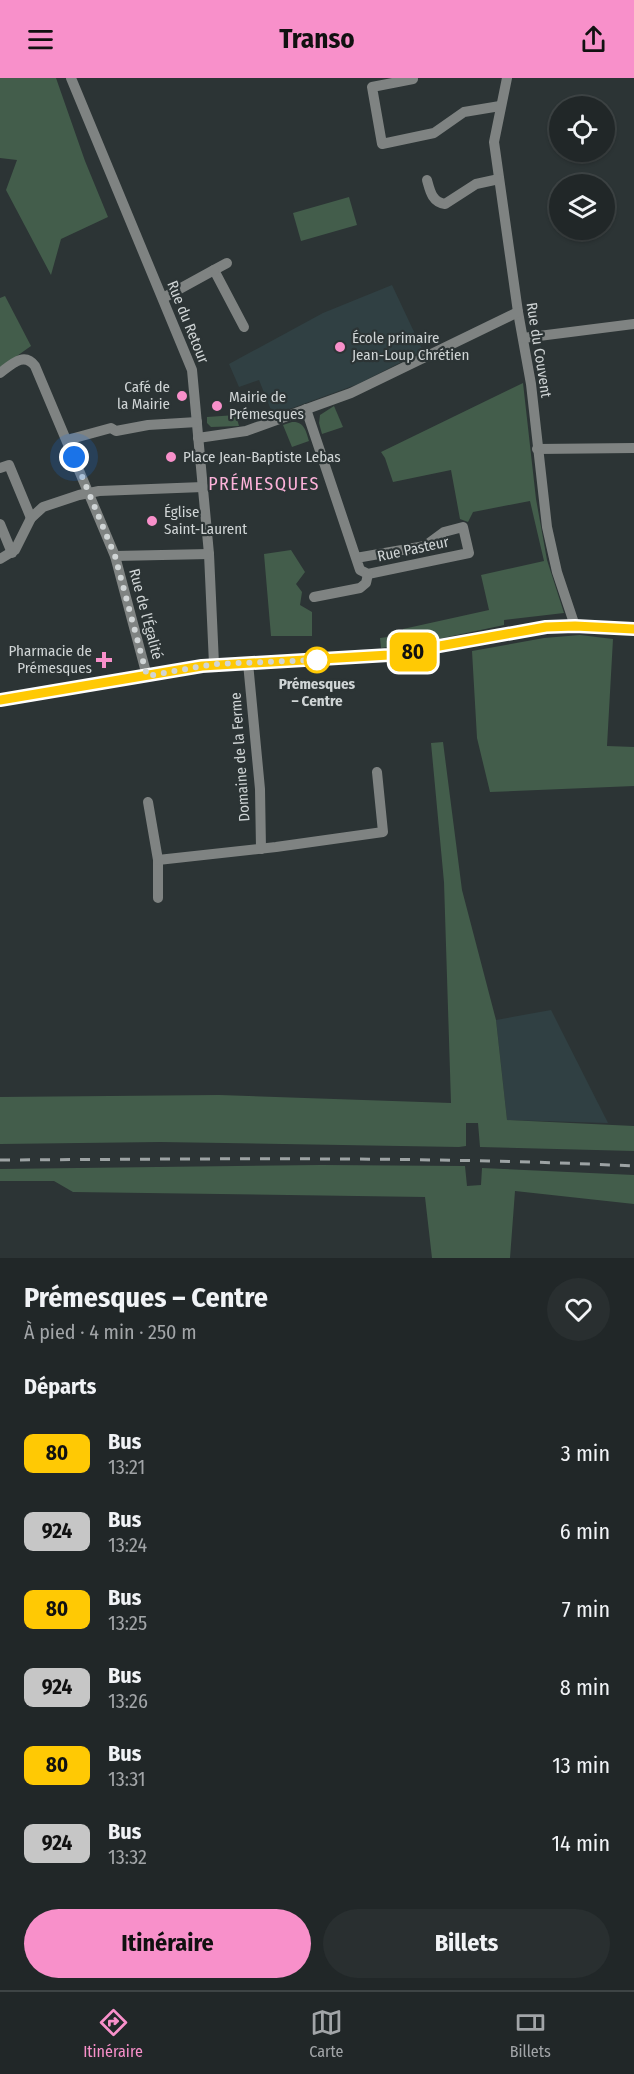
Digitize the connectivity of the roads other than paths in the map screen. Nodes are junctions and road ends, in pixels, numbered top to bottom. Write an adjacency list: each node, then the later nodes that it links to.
1 (71, 78): 9 (street, Rue du Retour)
2 (507, 78): 4 (street, Rue du Couvent)
3 (413, 79): 4 (street)
4 (500, 106): 5 (street, Rue du Couvent)
5 (499, 179): 6 (street); 10 (street, Rue du Couvent)
6 (427, 180)
7 (227, 263): 8 (street)
8 (214, 270): 9 (street); 12 (street)
9 (163, 298): 16 (street, Rue du Retour)
10 (518, 312): 13 (street, Rue du Couvent); 15 (street)
11 (634, 324): 13 (street)
12 (244, 327)
13 (523, 338): 20 (street, Rue du Couvent)
14 (0, 373): 18 (street, Rue de l'Égalité)
15 (306, 409): 17 (street); 29 (street, Rue Pasteur)
16 (197, 422): 17 (street, Rue du Retour); 18 (street)
17 (198, 438): 22 (street, Rue du Retour)
18 (67, 440): 23 (street, Rue de l'Égalité)
19 (634, 448): 20 (street)
20 (537, 449): 33 (street, Rue du Couvent)
21 (0, 468): 24 (street)
22 (202, 487): 23 (street); 27 (street, Rue du Retour)
23 (88, 492): 24 (street); 28 (street, Rue de l'Égalité)
24 (31, 518): 26 (street)
25 (0, 524): 26 (street)
26 (12, 553): 30 (street)
27 (209, 554): 28 (street); 36 (street, Rue du Retour)
28 (115, 556): 37 (street, Rue de l'Égalité)
29 (356, 558): 31 (street, Rue Pasteur); 31 (street, Rue Pasteur)
30 (0, 559)
31 (368, 574): 32 (street, Rue Pasteur)
32 (314, 597)
33 (575, 626): 34 (street); 35 (street)
34 (634, 629)
35 (248, 663): 36 (street); 41 (street, Domaine de la Ferme)
36 (214, 664): 37 (street)
37 (147, 676): 38 (street)
38 (0, 700)
39 (377, 772): 41 (street)
40 (148, 802): 42 (street)
41 (261, 849): 42 (street)
42 (158, 860): 43 (street)
43 (158, 898)

